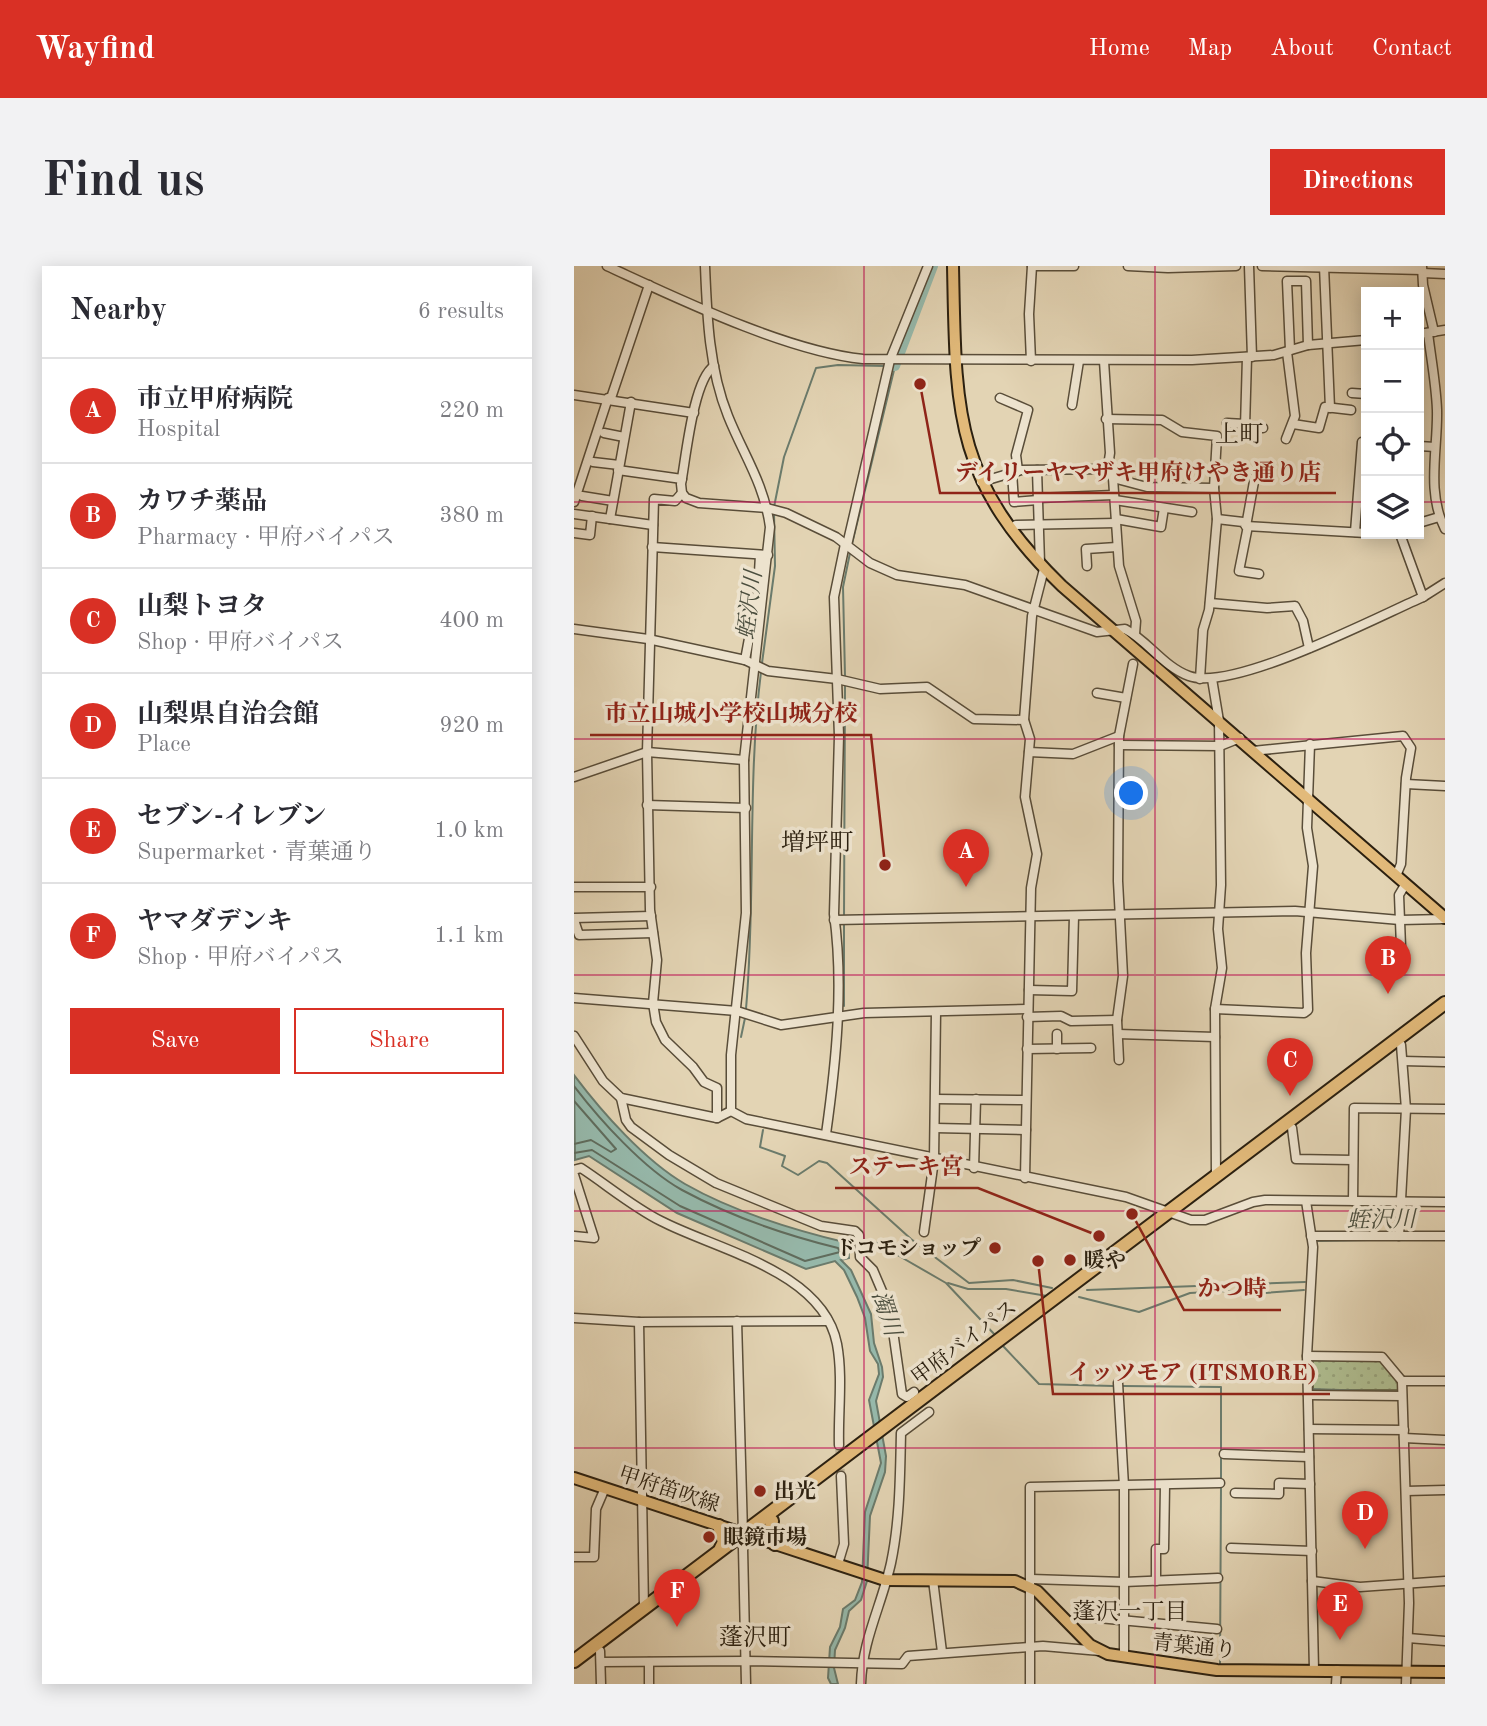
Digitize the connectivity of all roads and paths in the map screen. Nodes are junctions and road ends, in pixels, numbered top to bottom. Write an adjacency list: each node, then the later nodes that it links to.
1 (607, 266): 15 (street)
2 (705, 266): 14 (street)
3 (928, 266): 31 (street)
4 (953, 266): 27 (main road)
5 (1032, 266): 6 (street); 28 (street)
6 (1074, 266)
7 (1128, 266): 8 (street)
8 (1236, 266)
9 (1249, 266): 26 (street)
10 (1262, 266): 11 (street)
11 (1324, 267): 12 (street); 23 (street)
12 (1422, 270): 13 (street); 20 (street)
13 (1445, 274)
14 (705, 284): 16 (street); 17 (street)
15 (649, 285): 16 (street); 36 (street)
16 (686, 300): 17 (street)
17 (707, 309): 18 (street); 21 (street)
18 (732, 319): 21 (street); 31 (street)
19 (1445, 330): 20 (street)
20 (1427, 333): 52 (street)
21 (710, 334): 32 (street)
22 (1361, 340): 23 (street)
23 (1327, 342): 24 (street); 40 (street)
24 (1308, 345): 25 (street); 25 (street)
25 (1288, 351): 26 (street); 46 (street)
26 (1249, 357): 30 (street); 45 (street)
27 (955, 360): 28 (street); 31 (street); 62 (main road)
28 (1031, 360): 29 (street)
29 (1079, 361): 30 (street); 39 (street)
30 (1104, 361): 43 (street)
31 (890, 362): 89 (street)
32 (713, 366): 42 (street); 71 (street)
33 (1352, 393): 34 (street)
34 (1361, 394)
35 (574, 395): 36 (street)
36 (609, 398): 38 (street); 69 (street)
37 (1000, 398): 58 (street)
38 (631, 402): 42 (street); 49 (street)
39 (1072, 405)
40 (1330, 408): 41 (street); 46 (street)
41 (1352, 411)
42 (694, 414): 61 (street)
43 (1106, 419): 56 (street); 63 (street)
44 (1227, 423): 45 (street)
45 (1245, 424): 47 (street)
46 (1293, 424): 50 (street)
47 (1263, 428)
48 (604, 433): 49 (street)
49 (624, 437): 55 (street)
50 (1286, 439)
51 (1424, 446): 52 (street)
52 (1436, 447): 75 (street)
53 (1361, 455): 85 (street)
54 (593, 462): 55 (street)
55 (619, 468): 61 (street); 68 (street)
56 (1108, 469): 57 (street); 60 (street)
57 (1037, 470): 58 (street); 67 (street)
58 (1015, 472): 62 (street); 67 (street)
59 (1255, 476): 83 (street)
60 (1113, 478): 63 (street); 66 (street)
61 (682, 479): 64 (street)
62 (981, 482): 93 (main road)
63 (1214, 488): 77 (street)
64 (681, 493): 71 (street); 81 (street)
65 (582, 496): 68 (street)
66 (1114, 498): 67 (street); 70 (street); 78 (street)
67 (1038, 499): 80 (street)
68 (613, 501): 76 (street)
69 (574, 502)
70 (1164, 508): 72 (street); 78 (street)
71 (772, 509): 89 (street); 92 (street)
72 (1192, 512)
73 (574, 514): 74 (street)
74 (592, 516): 76 (street); 86 (street)
75 (1439, 517): 79 (street); 84 (street)
76 (610, 519): 81 (street)
77 (1217, 519): 83 (street); 99 (street)
78 (1116, 521): 80 (street); 91 (street)
79 (1424, 522)
80 (1040, 523): 82 (street); 93 (street)
81 (653, 525): 90 (street)
82 (1016, 525)
83 (1247, 526): 85 (street); 95 (street)
84 (1445, 529)
85 (1355, 532): 87 (street)
86 (574, 533)
87 (1361, 533)
88 (1401, 539): 98 (street)
89 (846, 545): 100 (street); 111 (street)
90 (652, 547): 92 (street); 104 (street)
91 (1117, 547): 94 (street); 103 (street)
92 (764, 555): 96 (street)
93 (1042, 566): 100 (street); 102 (main road)
94 (1087, 566)
95 (1259, 574)
96 (762, 582): 106 (street); 108 (street)
97 (1445, 583): 98 (street)
98 (1423, 597): 105 (street)
99 (1210, 603): 105 (street); 109 (street)
100 (1034, 610): 102 (street); 114 (street)
101 (574, 629): 104 (street)
102 (1113, 629): 103 (street); 115 (main road)
103 (1135, 634): 109 (street)
104 (648, 639): 106 (street); 121 (street)
105 (1309, 648): 110 (street)
106 (745, 660): 108 (street)
107 (1133, 664): 113 (street)
108 (759, 668): 111 (street); 123 (street)
109 (1200, 679): 110 (street)
110 (1212, 679): 115 (street)
111 (839, 680): 114 (street); 142 (street)
112 (1097, 692): 113 (street)
113 (1126, 698): 117 (street)
114 (1024, 720): 122 (street)
115 (1219, 721): 116 (main road); 119 (street)
116 (1240, 738): 119 (street); 120 (main road)
117 (1119, 741): 119 (street); 122 (street); 136 (street)
118 (1310, 744): 120 (street); 125 (street); 127 (street)
119 (1220, 746): 134 (street)
120 (1253, 751): 127 (main road)
121 (647, 752): 123 (street); 124 (street); 128 (street)
122 (1029, 752): 139 (street)
123 (744, 760): 129 (street)
124 (574, 777)
125 (1406, 784): 126 (street); 130 (street)
126 (1445, 786)
127 (1307, 798): 130 (main road); 135 (street)
128 (647, 805): 129 (street); 133 (street)
129 (746, 808): 153 (street)
130 (1396, 876): 131 (main road)
131 (1405, 885): 141 (main road); 143 (street)
132 (574, 887): 133 (street)
133 (651, 887): 137 (street)
134 (1218, 914): 135 (street); 136 (street); 150 (street)
135 (1309, 914): 143 (street); 150 (street)
136 (1120, 915): 138 (street); 156 (street)
137 (651, 916): 140 (street); 144 (street)
138 (1074, 916): 139 (street); 146 (street)
139 (1030, 917): 142 (street); 146 (street)
140 (574, 919): 144 (street)
141 (1445, 919): 143 (street)
142 (839, 920): 155 (street)
143 (1400, 920): 145 (street)
144 (653, 933): 148 (street)
145 (1401, 947)
146 (1029, 990): 154 (street)
147 (574, 998): 148 (street)
148 (653, 1003): 153 (street); 175 (street)
149 (1445, 1003): 185 (highway, 甲府バイパス)
150 (1215, 1009): 160 (street)
151 (936, 1012): 154 (street); 155 (street); 169 (street)
152 (1445, 1012): 161 (highway, 甲府バイパス)
153 (743, 1013): 155 (street); 174 (street)
154 (1027, 1013): 156 (street); 163 (street)
155 (836, 1017): 180 (street)
156 (1117, 1020): 158 (street)
157 (1057, 1034): 164 (street)
158 (1118, 1034): 160 (street); 165 (street)
159 (574, 1036): 168 (street)
160 (1215, 1037): 185 (street)
161 (1401, 1045): 166 (street); 177 (highway, 甲府バイパス)
162 (1091, 1048): 164 (street)
163 (1027, 1049): 164 (street); 171 (street)
164 (1057, 1049)
165 (1119, 1060)
166 (1404, 1061): 167 (street); 172 (street)
167 (1445, 1062)
168 (621, 1098): 175 (street); 205 (street)
169 (936, 1099): 170 (street); 176 (street)
170 (976, 1099): 171 (street); 178 (street)
171 (1026, 1100): 179 (street)
172 (1406, 1109): 173 (street); 182 (street); 189 (street)
173 (1445, 1110)
174 (731, 1111): 175 (street); 180 (street)
175 (717, 1118)
176 (935, 1128): 178 (street); 181 (street)
177 (1292, 1128): 182 (street); 191 (highway, 甲府バイパス)
178 (975, 1129): 179 (street); 183 (street)
179 (1026, 1129): 186 (street)
180 (826, 1135): 181 (street)
181 (934, 1160): 183 (street); 192 (street)
182 (1353, 1160): 188 (street)
183 (974, 1168): 186 (street)
184 (574, 1172): 193 (street); 199 (street)
185 (1216, 1176): 191 (highway, 甲府バイパス)
186 (1025, 1178): 191 (street)
187 (1306, 1201): 188 (street); 191 (street); 194 (street)
188 (1353, 1201): 189 (street)
189 (1401, 1202): 190 (street); 195 (street)
190 (1445, 1202)
191 (1173, 1213): 213 (highway, 甲府バイパス)
192 (924, 1232)
193 (574, 1236)
194 (1311, 1236): 195 (street); 201 (street)
195 (1399, 1236): 196 (street)
196 (1445, 1236)
197 (574, 1318): 200 (street)
198 (737, 1321): 199 (street); 200 (street); 229 (street)
199 (828, 1321): 212 (street)
200 (639, 1322): 226 (street)
201 (1307, 1356): 202 (street); 206 (street)
202 (1402, 1381): 203 (street); 207 (street)
203 (1445, 1381)
204 (1118, 1383): 221 (street)
205 (914, 1392)
206 (1308, 1395): 207 (street); 209 (street)
207 (1402, 1396): 210 (street)
208 (929, 1412): 237 (street)
209 (1309, 1429): 210 (street); 215 (street)
210 (1404, 1434): 211 (street); 223 (street)
211 (1445, 1440)
212 (839, 1445)
213 (854, 1454): 227 (highway, 甲府バイパス); 229 (highway, 甲府バイパス)
214 (1224, 1454): 215 (street)
215 (1309, 1457): 219 (street)
216 (841, 1476): 235 (street)
217 (574, 1478): 222 (main road, 甲府笛吹線)
218 (1220, 1483): 220 (street)
219 (1310, 1484): 225 (street); 233 (street)
220 (1165, 1485): 221 (street); 239 (street)
221 (1124, 1486): 242 (street); 244 (street)
222 (605, 1488): 226 (main road, 甲府笛吹線); 234 (street)
223 (1406, 1490): 224 (street); 243 (street)
224 (1445, 1490)
225 (1235, 1493)
226 (641, 1499): 228 (main road, 甲府笛吹線); 245 (street)
227 (772, 1521): 229 (highway, 甲府バイパス); 230 (highway)
228 (719, 1526): 229 (main road, 甲府笛吹線); 231 (highway)
229 (747, 1535): 230 (main road, 甲府笛吹線); 231 (highway, 甲府バイパス); 254 (highway, 甲府バイパス); 257 (street)
230 (775, 1544): 235 (main road, 甲府笛吹線)
231 (721, 1548): 245 (highway, 甲府バイパス)
232 (1231, 1548): 233 (street)
233 (1312, 1551): 240 (street)
234 (574, 1557)
235 (840, 1565): 237 (main road, 甲府笛吹線)
236 (1218, 1577): 239 (street)
237 (884, 1579): 238 (main road); 259 (street)
238 (933, 1580): 244 (main road); 253 (street)
239 (1156, 1581): 242 (street)
240 (1312, 1581): 243 (street); 260 (street)
241 (1445, 1581): 243 (street)
242 (1124, 1582): 244 (street); 247 (street)
243 (1408, 1582): 249 (street)
244 (1030, 1583): 251 (street); 252 (main road, 青葉通り)
245 (644, 1608): 254 (highway, 甲府バイパス)
246 (1077, 1616): 247 (street)
247 (1124, 1620): 248 (street); 255 (street)
248 (1217, 1629)
249 (1408, 1638): 250 (street); 262 (street)
250 (1445, 1641)
251 (1032, 1648): 252 (street); 253 (street); 270 (street)
252 (1100, 1651): 255 (main road, 青葉通り)
253 (942, 1652): 259 (street)
254 (595, 1654): 256 (highway, 甲府バイパス); 258 (street); 263 (highway, 甲府バイパス); 265 (street)
255 (1124, 1657): 260 (main road, 青葉通り)
256 (574, 1661)
257 (746, 1661): 258 (street); 259 (street); 267 (street)
258 (649, 1662): 266 (street)
259 (860, 1664): 268 (street); 269 (street)
260 (1314, 1670): 261 (main road, 青葉通り)
261 (1336, 1670): 262 (main road, 青葉通り); 271 (street)
262 (1406, 1670): 264 (main road, 青葉通り); 272 (street)
263 (574, 1671)
264 (1445, 1672)
265 (601, 1684)
266 (649, 1684)
267 (746, 1684)
268 (861, 1684)
269 (867, 1684)
270 (1030, 1684)
271 (1336, 1684)
272 (1406, 1684)

